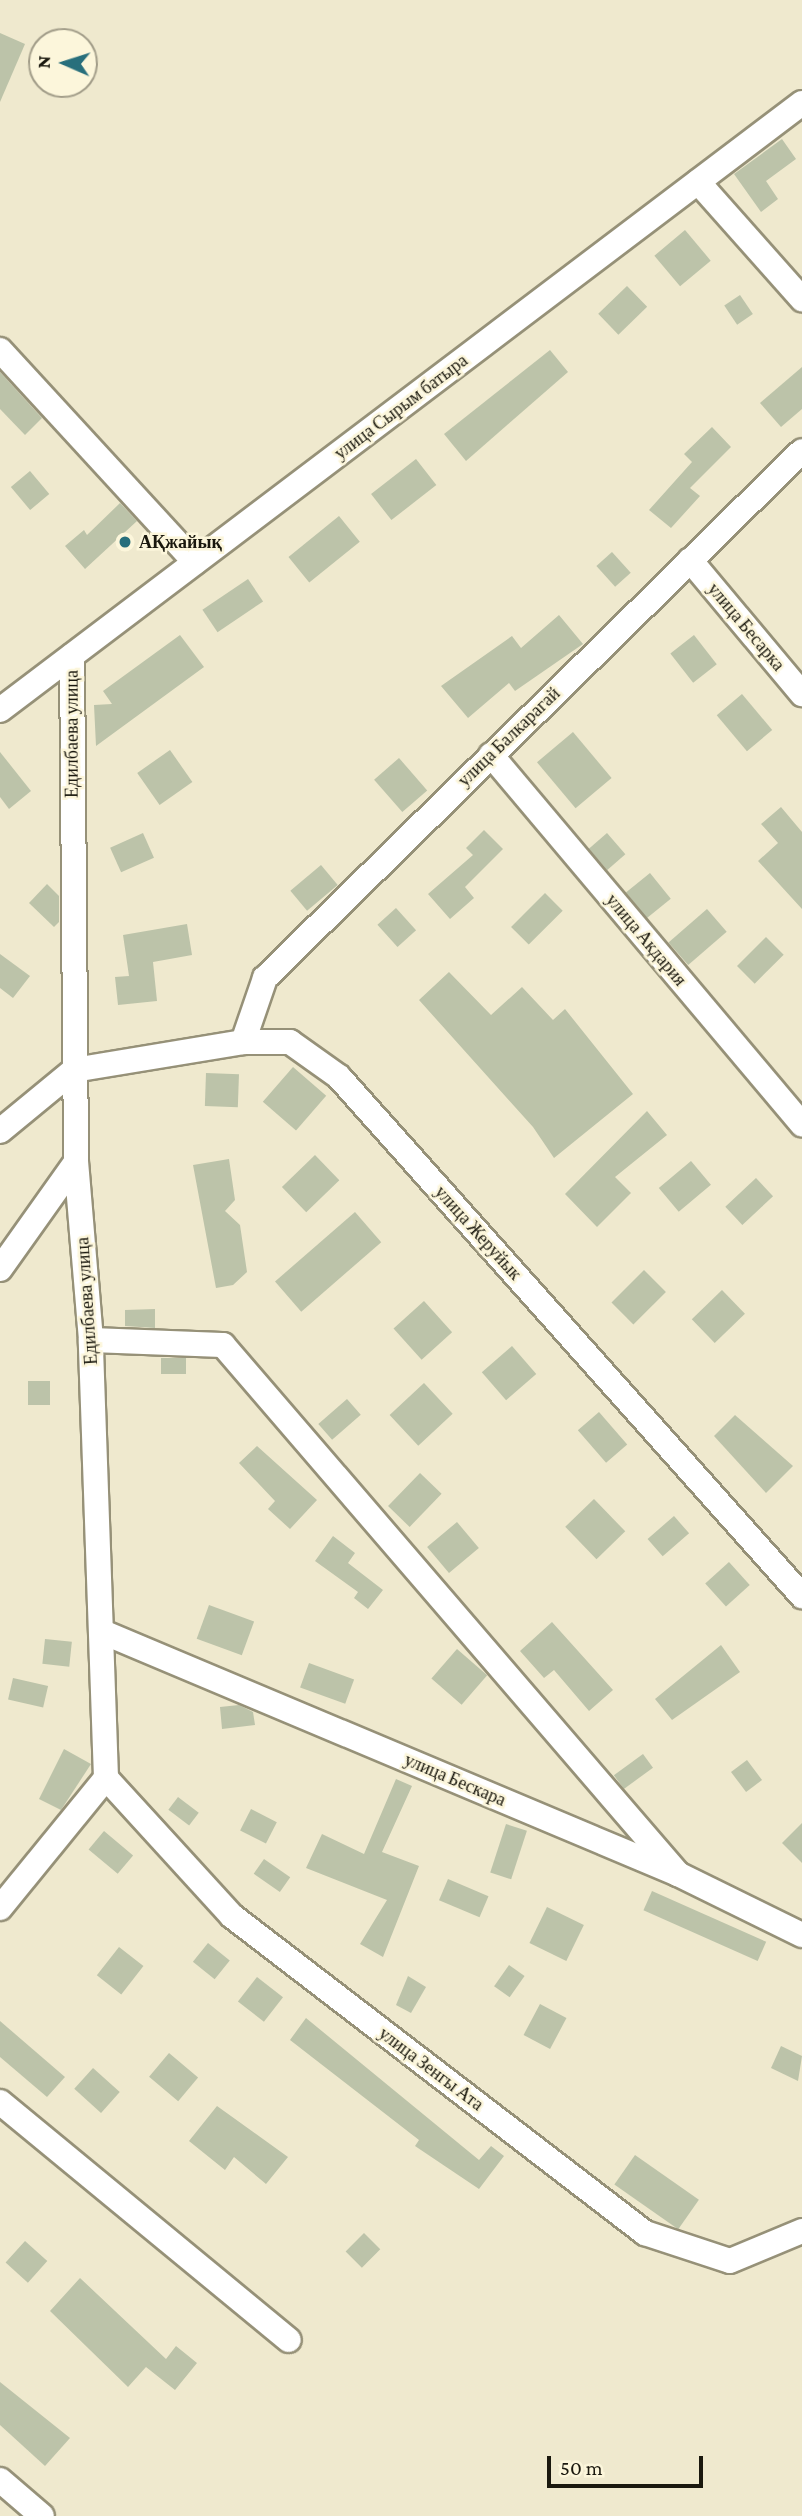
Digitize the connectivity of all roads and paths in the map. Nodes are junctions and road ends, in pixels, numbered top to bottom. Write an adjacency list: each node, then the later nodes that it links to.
1 (802, 103): 2 (street, улица Сырым батыра)
2 (698, 182): 3 (street); 7 (street, улица Сырым батыра)
3 (802, 299)
4 (0, 350): 7 (street)
5 (802, 451): 6 (street, улица Балкарагай)
6 (690, 560): 9 (street, улица Бесарка); 11 (street, улица Балкарагай)
7 (195, 562): 8 (street, улица Сырым батыра)
8 (72, 656): 10 (street, улица Сырым батыра); 13 (street, Едилбаева улица)
9 (802, 694)
10 (0, 710)
11 (491, 755): 12 (street, улица Балкарагай); 14 (street, улица Акдария)
12 (243, 1042): 13 (street, улица Жеруйык); 19 (street, улица Жеруйык)
13 (74, 1070): 15 (street); 16 (street, Едилбаева улица)
14 (802, 1124)
15 (0, 1131)
16 (76, 1162): 17 (street); 18 (street, Едилбаева улица)
17 (0, 1269)
18 (91, 1340): 20 (street, Едилбаева улица); 22 (street)
19 (802, 1596)
20 (105, 1633): 21 (street, Едилбаева улица); 22 (street, улица Бескара)
21 (106, 1779): 23 (street); 26 (street, улица Зенгы Ата)
22 (678, 1874): 24 (street, улица Бескара)
23 (0, 1908)
24 (802, 1935)
25 (0, 2102): 27 (street)
26 (802, 2231)
27 (289, 2340)
28 (0, 2480): 29 (street)
29 (42, 2516)

